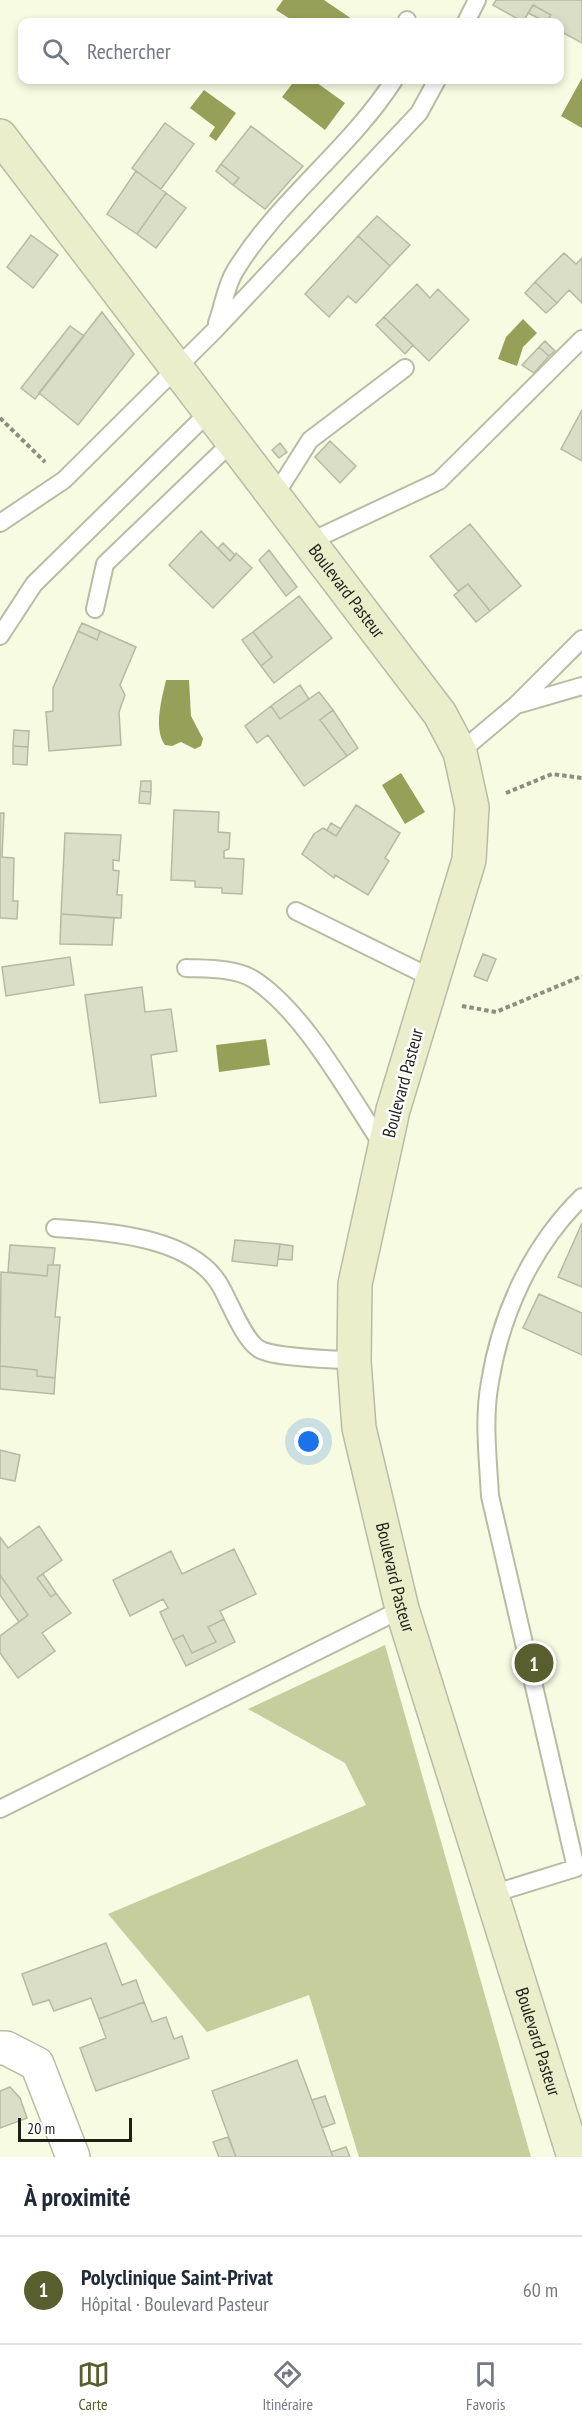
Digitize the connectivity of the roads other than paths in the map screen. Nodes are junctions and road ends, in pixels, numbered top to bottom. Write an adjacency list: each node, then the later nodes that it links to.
1 (477, 0): 2 (lane)
2 (468, 18)
3 (391, 84): 6 (lane)
4 (434, 84): 6 (lane)
5 (0, 136): 8 (street, Boulevard Pasteur)
6 (215, 330): 8 (lane)
7 (582, 339): 14 (lane)
8 (176, 367): 10 (street, Boulevard Pasteur); 13 (lane)
9 (405, 368): 12 (lane)
10 (208, 412): 11 (street, Boulevard Pasteur); 16 (lane)
11 (232, 442): 12 (street, Boulevard Pasteur); 15 (lane)
12 (274, 497): 14 (street, Boulevard Pasteur)
13 (0, 523)
14 (309, 542): 20 (street, Boulevard Pasteur)
15 (95, 609)
16 (0, 636)
17 (582, 639): 19 (lane)
18 (582, 686): 19 (lane)
19 (516, 705): 20 (lane)
20 (460, 752): 23 (street, Boulevard Pasteur)
21 (296, 911): 23 (lane)
22 (186, 968): 24 (lane)
23 (431, 984): 24 (street, Boulevard Pasteur)
24 (385, 1149): 27 (street, Boulevard Pasteur)
25 (582, 1197): 30 (lane)
26 (55, 1228): 27 (lane)
27 (354, 1361): 28 (street, Boulevard Pasteur)
28 (402, 1609): 29 (lane); 30 (street, Boulevard Pasteur)
29 (0, 1809)
30 (492, 1894): 33 (street, Boulevard Pasteur)
31 (0, 2048): 32 (street)
32 (73, 2157)
33 (574, 2157)

